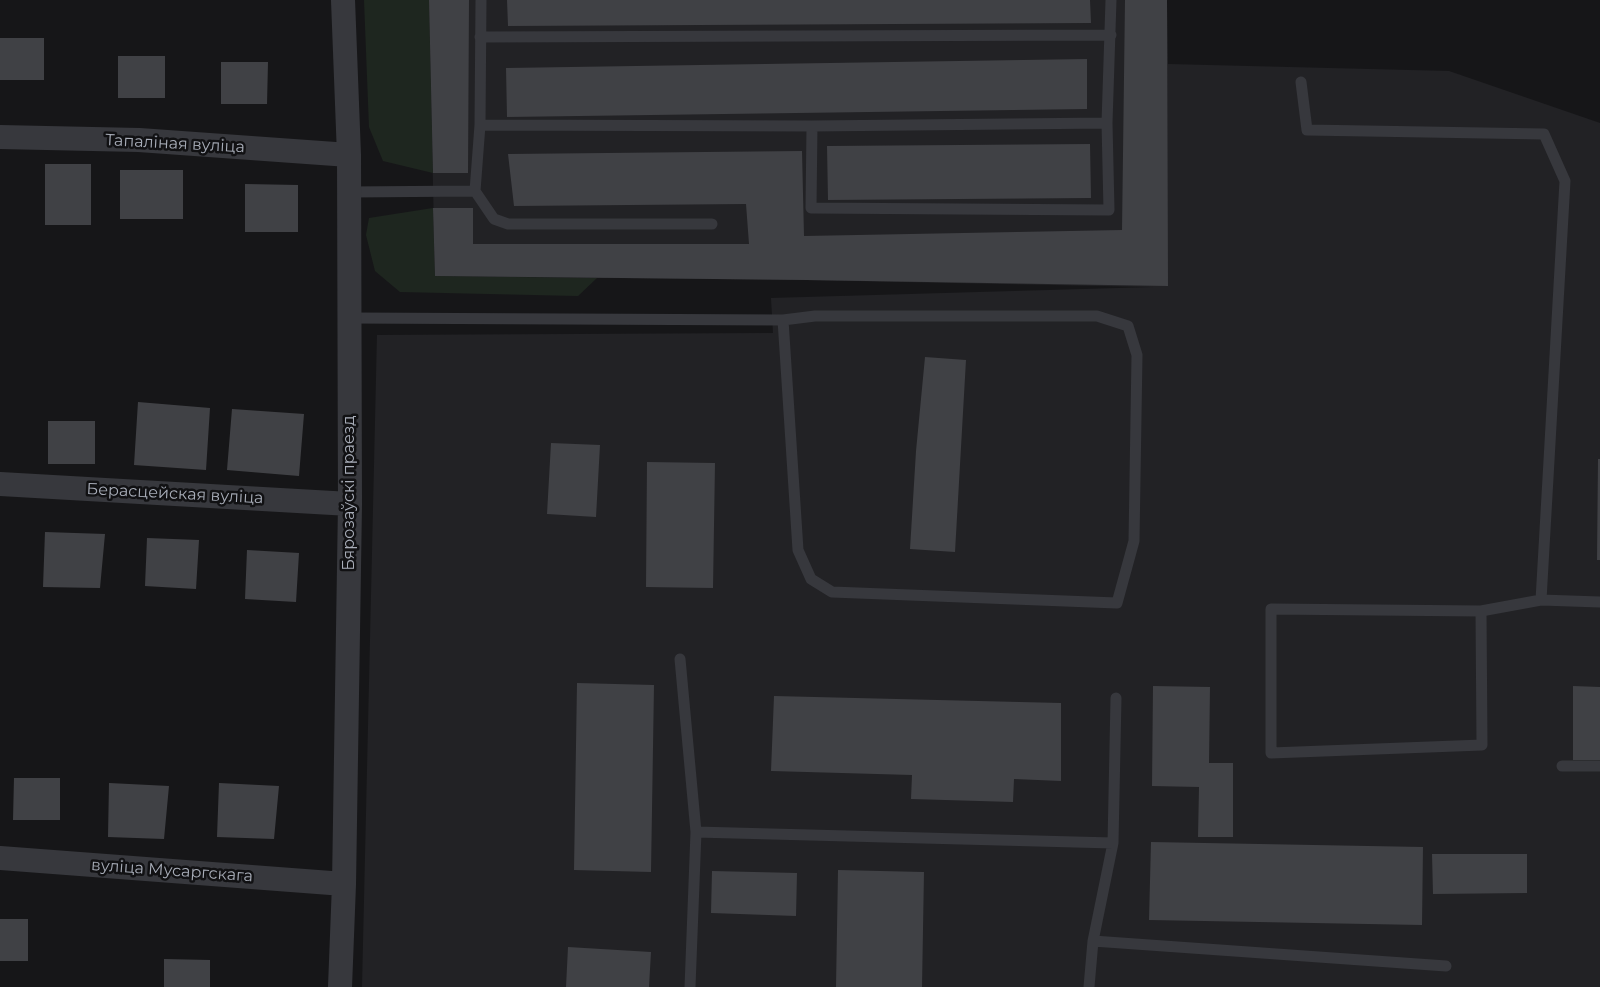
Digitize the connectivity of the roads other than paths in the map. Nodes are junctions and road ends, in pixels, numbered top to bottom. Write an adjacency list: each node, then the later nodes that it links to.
1 (343, 0): 11 (street, Бярозаўскі праезд)
2 (481, 0): 5 (lane)
3 (1110, 0): 4 (lane)
4 (1111, 35): 5 (lane); 7 (lane)
5 (480, 37): 8 (lane)
6 (1301, 82): 19 (lane)
7 (1107, 123): 9 (lane); 9 (lane)
8 (480, 124): 9 (lane); 12 (lane)
9 (812, 126)
10 (0, 137): 11 (street, Тапаліная вуліца)
11 (349, 155): 13 (street, Бярозаўскі праезд)
12 (475, 191): 13 (lane); 14 (lane)
13 (350, 192): 15 (street, Бярозаўскі праезд)
14 (712, 224)
15 (350, 318): 16 (lane); 18 (street, Бярозаўскі праезд)
16 (783, 320): 16 (lane)
17 (0, 484): 18 (street, Берасцейская вуліца)
18 (350, 504): 29 (street, Бярозаўскі праезд)
19 (1541, 600): 20 (lane); 21 (lane)
20 (1600, 602)
21 (1481, 611): 21 (lane)
22 (680, 658): 26 (lane)
23 (1116, 698): 27 (lane)
24 (1562, 766): 25 (lane)
25 (1600, 766)
26 (696, 832): 27 (lane); 33 (lane)
27 (1113, 843): 30 (lane)
28 (0, 858): 29 (street, вуліца Мусаргскага)
29 (344, 884): 32 (street, Бярозаўскі праезд)
30 (1093, 941): 31 (lane); 34 (lane)
31 (1446, 966)
32 (340, 987)
33 (690, 987)
34 (1089, 987)

